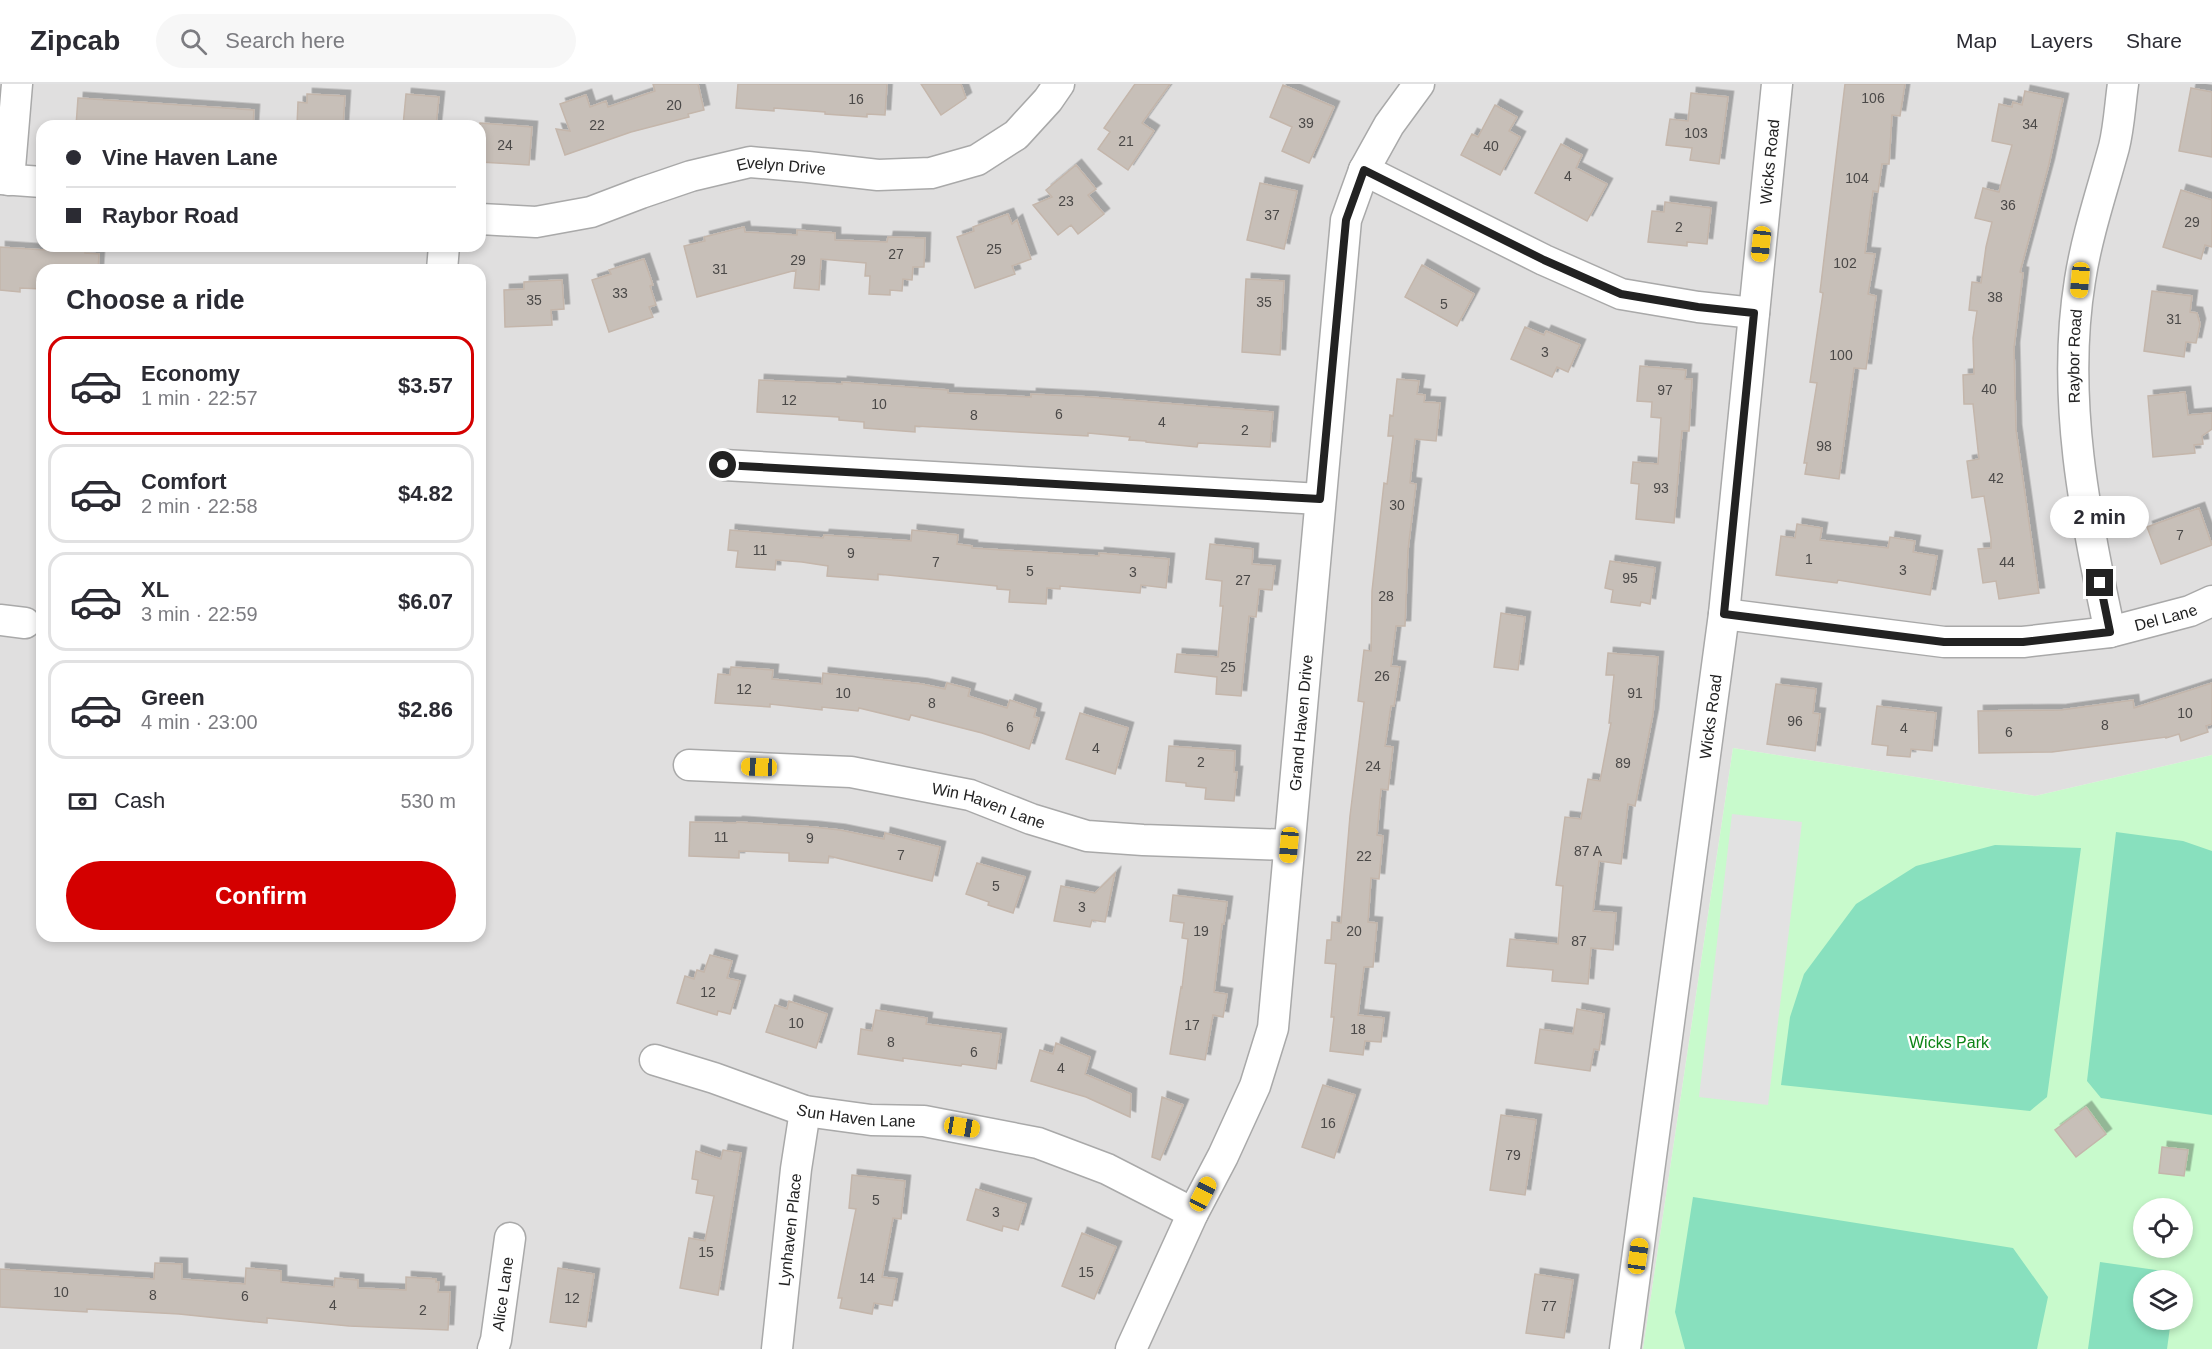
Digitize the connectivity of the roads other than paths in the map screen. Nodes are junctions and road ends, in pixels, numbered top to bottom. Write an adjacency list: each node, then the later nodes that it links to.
1 (17, 84): 7 (street)
2 (1059, 84): 9 (street, Evelyn Drive)
3 (1419, 84): 6 (street, Grand Haven Drive)
4 (1777, 84): 10 (street, Wicks Road)
5 (2123, 84): 15 (street, Raybor Road)
6 (1364, 170): 10 (street); 12 (street, Grand Haven Drive)
7 (4, 179): 8 (street)
8 (36, 182)
9 (486, 219)
10 (1754, 313): 14 (street, Wicks Road)
11 (723, 465): 12 (street)
12 (1320, 499): 17 (street, Grand Haven Drive)
13 (2212, 602): 15 (street, Del Lane)
14 (1724, 614): 15 (street, Del Lane); 25 (street, Wicks Road)
15 (2110, 632)
16 (689, 765): 17 (street, Win Haven Lane)
17 (1289, 845): 20 (street, Grand Haven Drive)
18 (655, 1060): 19 (street, Sun Haven Lane)
19 (805, 1111): 20 (street, Sun Haven Lane); 23 (street, Lynhaven Place)
20 (1193, 1214): 24 (street, Grand Haven Drive)
21 (510, 1238): 22 (street, Alice Lane)
22 (493, 1349)
23 (777, 1349)
24 (1131, 1349)
25 (1625, 1349)

